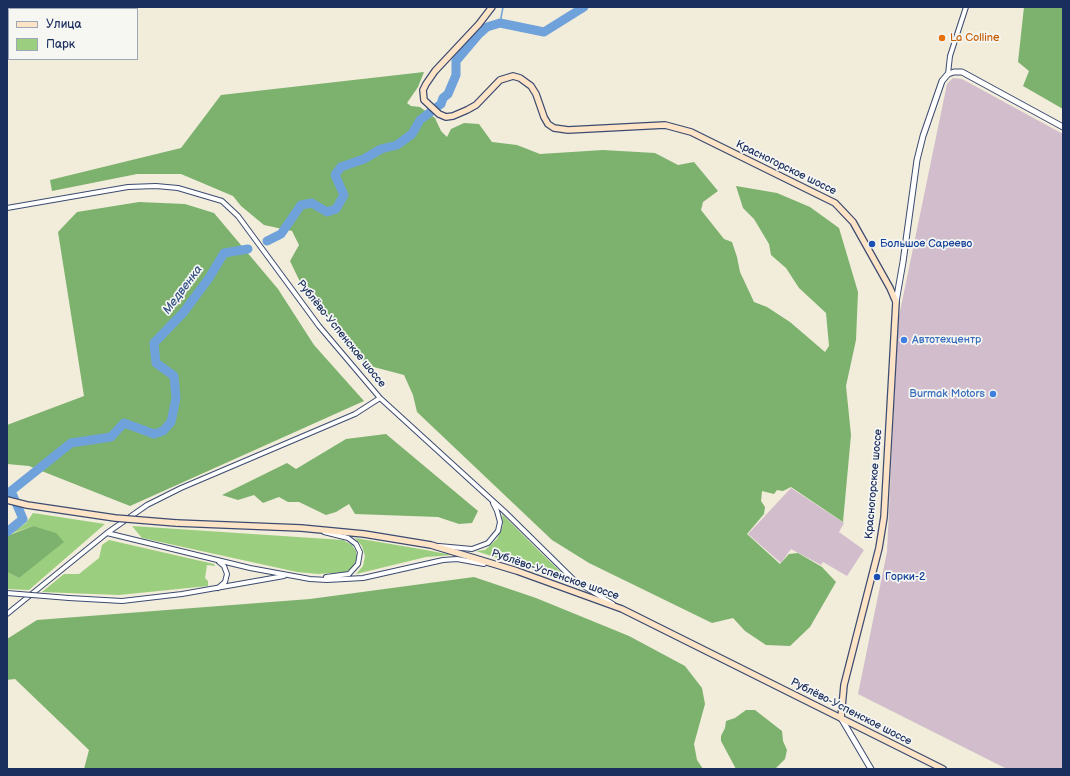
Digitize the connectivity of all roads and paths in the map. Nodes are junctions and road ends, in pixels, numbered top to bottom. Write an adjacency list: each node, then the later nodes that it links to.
1 (492, 7): 6 (main road, Красногорское шоссе)
2 (966, 7): 3 (street)
3 (948, 74): 4 (street); 6 (street)
4 (1063, 127)
5 (7, 208): 7 (street, Рублёво-Успенское шоссе)
6 (896, 302): 21 (main road, Красногорское шоссе)
7 (380, 398): 9 (street, Рублёво-Успенское шоссе); 11 (street)
8 (7, 500): 10 (main road, Рублёво-Успенское шоссе, bridge)
9 (490, 500): 12 (street); 19 (street, Рублёво-Успенское шоссе)
10 (301, 528): 12 (main road, Рублёво-Успенское шоссе); 16 (street)
11 (106, 533): 13 (street); 20 (street)
12 (432, 545): 14 (main road, Рублёво-Успенское шоссе)
13 (214, 559): 15 (street); 17 (street)
14 (516, 570): 16 (street); 19 (main road, Рублёво-Успенское шоссе)
15 (289, 576): 16 (street); 17 (street)
16 (310, 579)
17 (216, 589): 18 (street, bridge)
18 (7, 593)
19 (622, 609): 21 (main road, Рублёво-Успенское шоссе)
20 (7, 614)
21 (841, 718): 22 (street); 23 (main road, Рублёво-Успенское шоссе)
22 (871, 769)
23 (943, 769)

